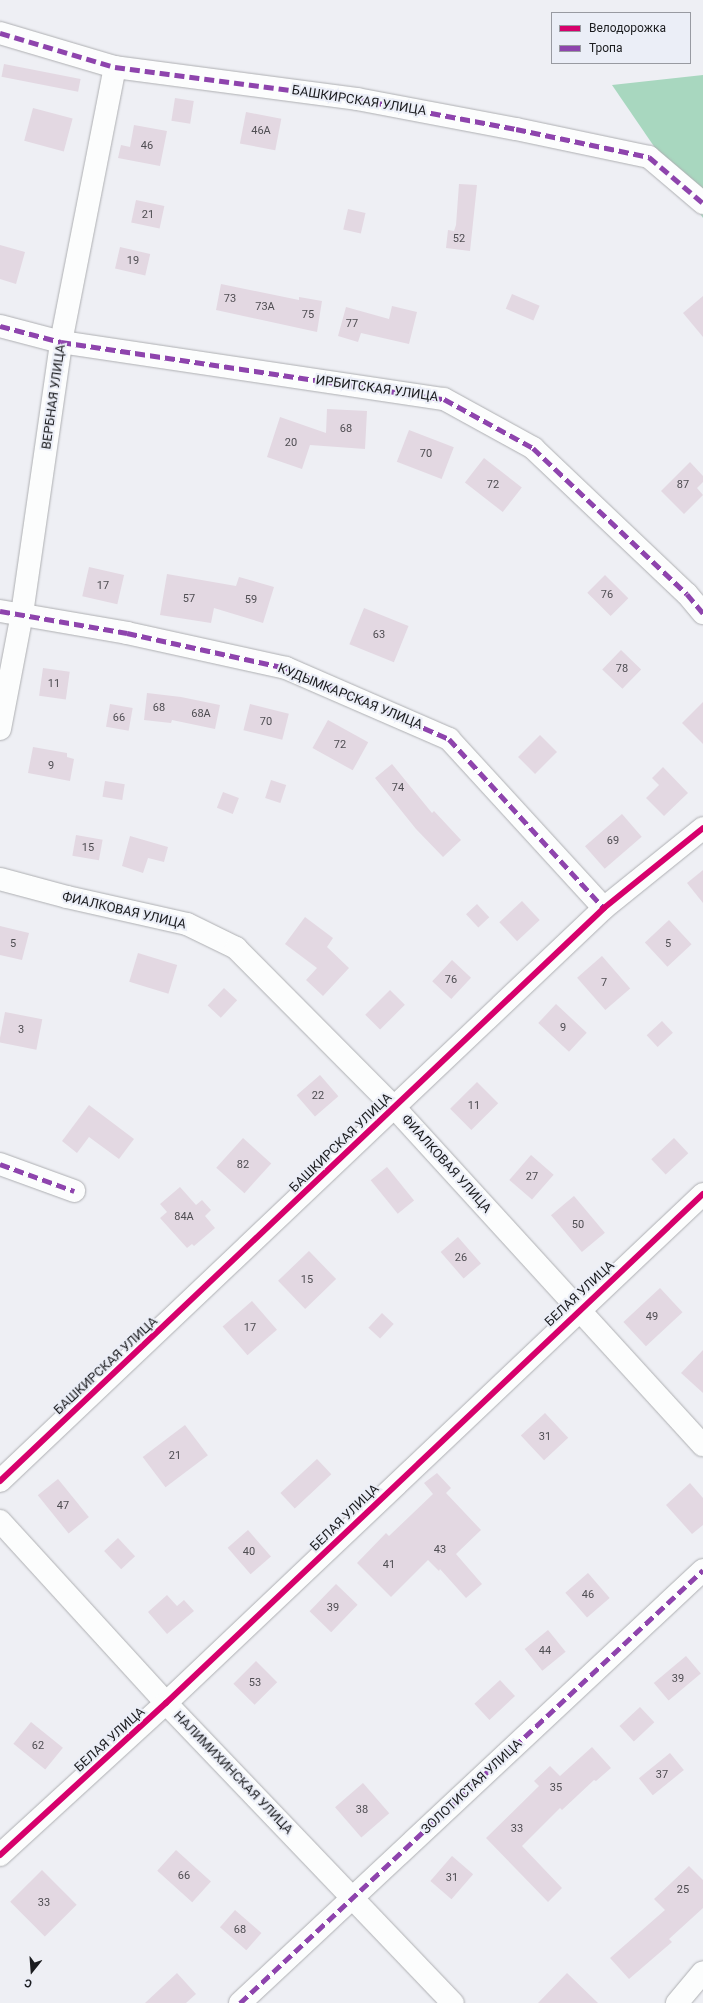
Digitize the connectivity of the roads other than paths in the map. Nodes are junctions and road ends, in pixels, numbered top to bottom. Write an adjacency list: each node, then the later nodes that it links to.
1 (0, 33): 2 (street, БАШКИРСКАЯ УЛИЦА)
2 (115, 67): 3 (street, БАШКИРСКАЯ УЛИЦА); 5 (street, ВЕРБНАЯ УЛИЦА)
3 (703, 203)
4 (0, 326): 5 (street, ИРБИТСКАЯ УЛИЦА)
5 (61, 342): 7 (street, ИРБИТСКАЯ УЛИЦА); 8 (street, ВЕРБНАЯ УЛИЦА)
6 (0, 611): 8 (street, КУДЫМКАРСКАЯ УЛИЦА)
7 (703, 613)
8 (22, 614): 9 (street, ВЕРБНАЯ УЛИЦА); 12 (street, КУДЫМКАРСКАЯ УЛИЦА)
9 (0, 729)
10 (703, 828): 12 (street, БАШКИРСКАЯ УЛИЦА)
11 (0, 879): 13 (street, ФИАЛКОВАЯ УЛИЦА)
12 (604, 908): 13 (street, БАШКИРСКАЯ УЛИЦА)
13 (394, 1107): 17 (street, ФИАЛКОВАЯ УЛИЦА); 19 (street, БАШКИРСКАЯ УЛИЦА)
14 (0, 1164): 15 (street)
15 (74, 1191)
16 (703, 1194): 17 (street, БЕЛАЯ УЛИЦА)
17 (579, 1310): 18 (street, ФИАЛКОВАЯ УЛИЦА); 22 (street, БЕЛАЯ УЛИЦА)
18 (703, 1445)
19 (0, 1481)
20 (0, 1521): 22 (street, НАЛИМИХИНСКАЯ УЛИЦА)
21 (703, 1570): 24 (street, ЗОЛОТИСТАЯ УЛИЦА)
22 (166, 1703): 23 (street, БЕЛАЯ УЛИЦА); 24 (street, НАЛИМИХИНСКАЯ УЛИЦА)
23 (0, 1855)
24 (354, 1898): 26 (street, ЗОЛОТИСТАЯ УЛИЦА); 27 (street, НАЛИМИХИНСКАЯ УЛИЦА)
25 (703, 1972): 28 (street)
26 (240, 2003)
27 (453, 2003)
28 (677, 2003)

